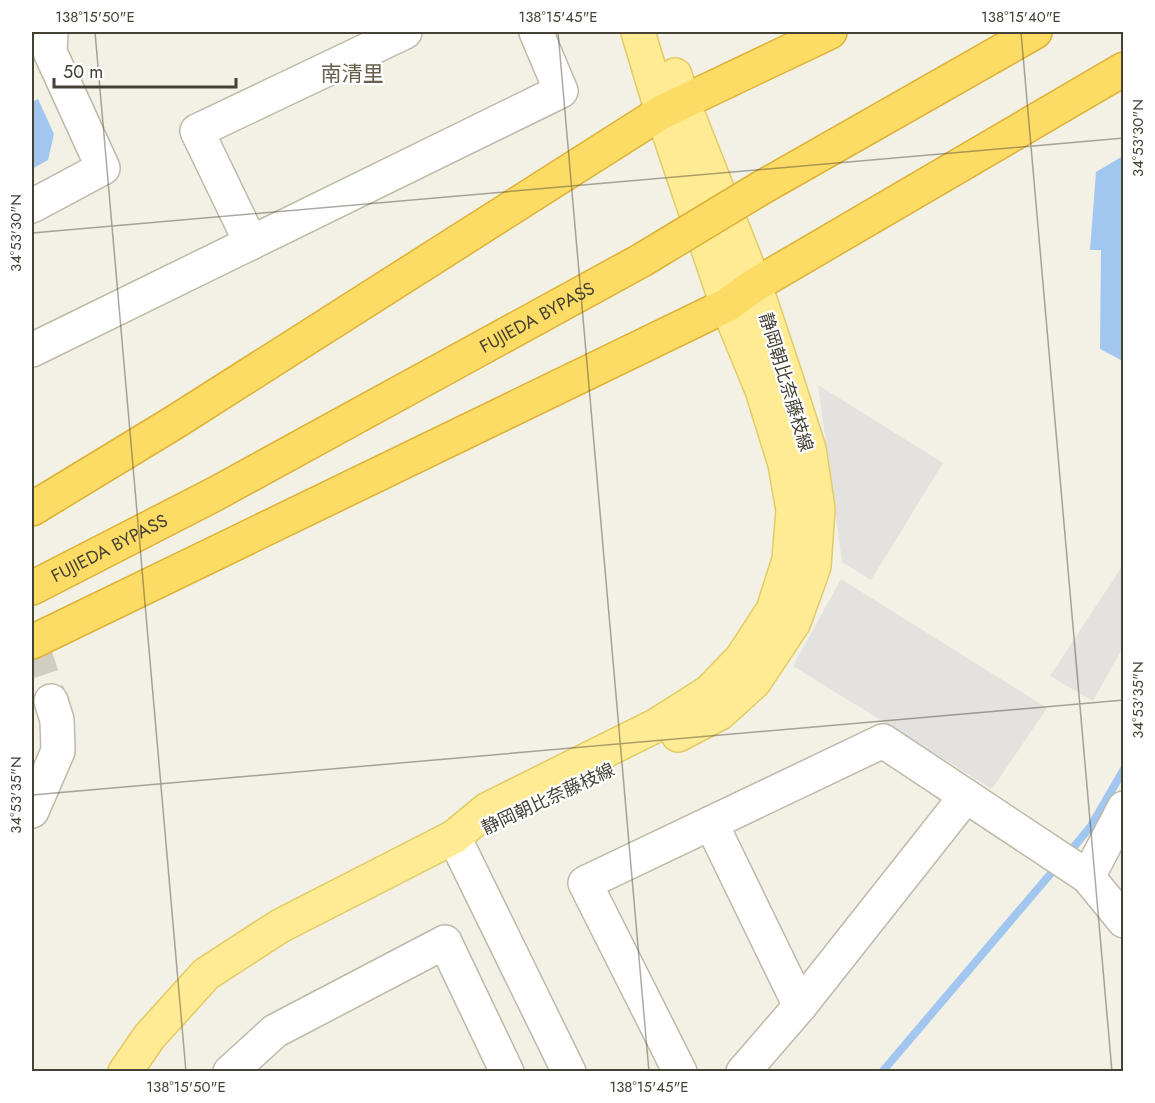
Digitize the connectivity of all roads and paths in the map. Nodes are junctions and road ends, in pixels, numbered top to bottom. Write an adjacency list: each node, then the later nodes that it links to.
1 (51, 32): 10 (street)
2 (405, 32): 11 (street)
3 (536, 32): 11 (street)
4 (638, 32): 9 (main road, 静岡朝比奈藤枝線)
5 (662, 32): 9 (main road, 静岡朝比奈藤枝線)
6 (830, 32): 9 (highway)
7 (1035, 32): 16 (highway, FUJIEDA BYPASS, bridge)
8 (1124, 69): 12 (highway)
9 (672, 107): 12 (main road, 静岡朝比奈藤枝線); 13 (main road, 静岡朝比奈藤枝線); 15 (highway)
10 (32, 206)
11 (250, 243): 14 (street)
12 (755, 285): 13 (highway); 23 (main road, 静岡朝比奈藤枝線)
13 (727, 305): 17 (highway); 23 (main road, 静岡朝比奈藤枝線)
14 (32, 350)
15 (32, 509)
16 (32, 588)
17 (32, 642)
18 (51, 701): 21 (street)
19 (966, 796): 22 (street); 24 (street); 26 (street)
20 (1124, 808): 24 (street)
21 (32, 811)
22 (711, 823): 26 (street); 31 (street)
23 (454, 837): 27 (main road, 静岡朝比奈藤枝線); 30 (street)
24 (1088, 877): 25 (street)
25 (1124, 921)
26 (800, 1006): 32 (street)
27 (125, 1071)
28 (230, 1071): 29 (street)
29 (507, 1071)
30 (569, 1071)
31 (680, 1071)
32 (743, 1071)

